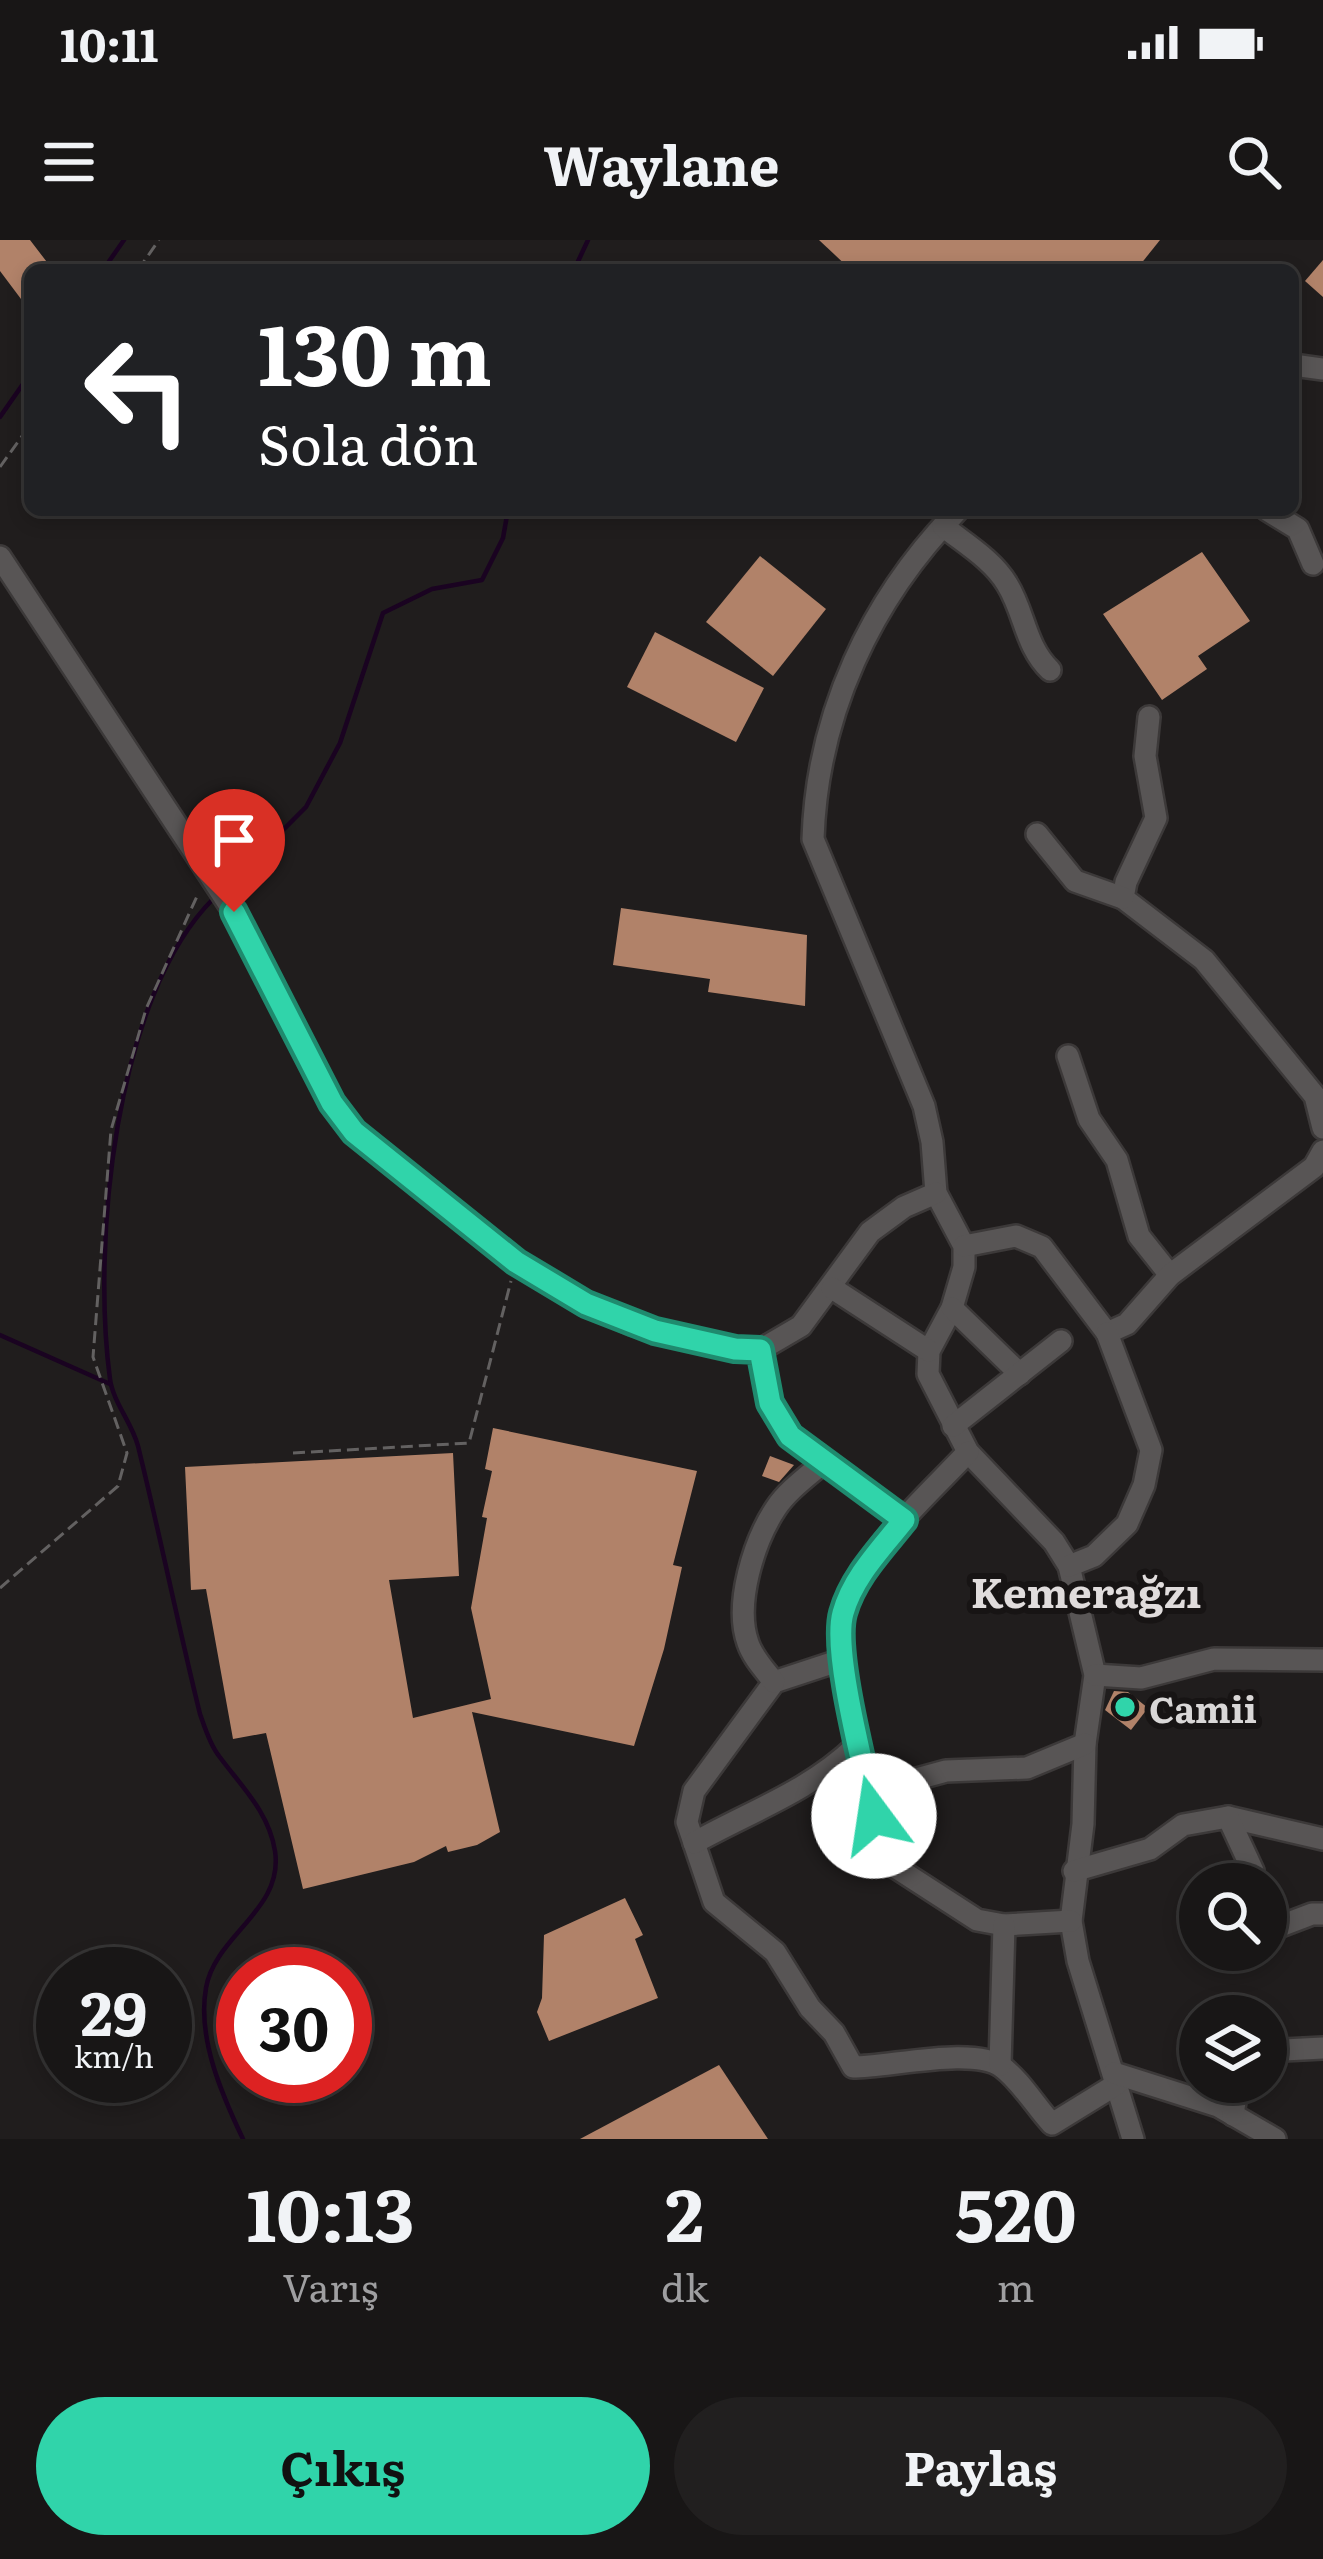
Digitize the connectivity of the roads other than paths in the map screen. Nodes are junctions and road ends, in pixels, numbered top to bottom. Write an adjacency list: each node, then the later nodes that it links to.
1 (1276, 516): 4 (street)
2 (950, 518): 5 (street); 12 (street)
3 (0, 557): 19 (street)
4 (1313, 564)
5 (1050, 670)
6 (1149, 717): 8 (street)
7 (1037, 834): 8 (street)
8 (1123, 898): 10 (street)
9 (1068, 1056): 14 (street)
10 (1323, 1128)
11 (1323, 1151): 14 (street)
12 (936, 1193): 13 (street); 15 (street)
13 (964, 1246): 16 (street); 17 (street)
14 (1170, 1275): 17 (street)
15 (832, 1288): 19 (street); 20 (street)
16 (952, 1308): 20 (street); 21 (street)
17 (1106, 1333): 26 (street)
18 (1061, 1341): 21 (street)
19 (760, 1350): 24 (street)
20 (929, 1351): 22 (street)
21 (1020, 1374): 22 (street)
22 (953, 1426): 23 (street)
23 (968, 1452): 25 (street); 26 (street)
24 (824, 1462): 25 (street); 30 (street)
25 (904, 1520): 27 (street)
26 (1069, 1566): 29 (street)
27 (844, 1659): 30 (street); 32 (street)
28 (1323, 1660): 29 (street)
29 (1095, 1675): 31 (street)
30 (774, 1682): 36 (street)
31 (1085, 1744): 33 (street); 38 (street)
32 (856, 1746): 33 (street); 36 (street)
33 (869, 1792): 42 (street)
34 (1228, 1817): 35 (street); 37 (street); 38 (street)
35 (1323, 1839)
36 (694, 1843): 45 (street)
37 (1250, 1863)
38 (1074, 1871): 40 (street)
39 (1323, 1914): 41 (street)
40 (1071, 1921): 42 (street); 46 (street)
41 (1287, 1924)
42 (1004, 1925): 45 (street)
43 (1323, 2048): 44 (street)
44 (1287, 2050)
45 (1000, 2065): 49 (street)
46 (1115, 2078): 48 (street); 49 (street); 50 (street)
47 (1235, 2103): 48 (street)
48 (1233, 2115): 51 (street)
49 (1053, 2131)
50 (1133, 2139)
51 (1275, 2139)

